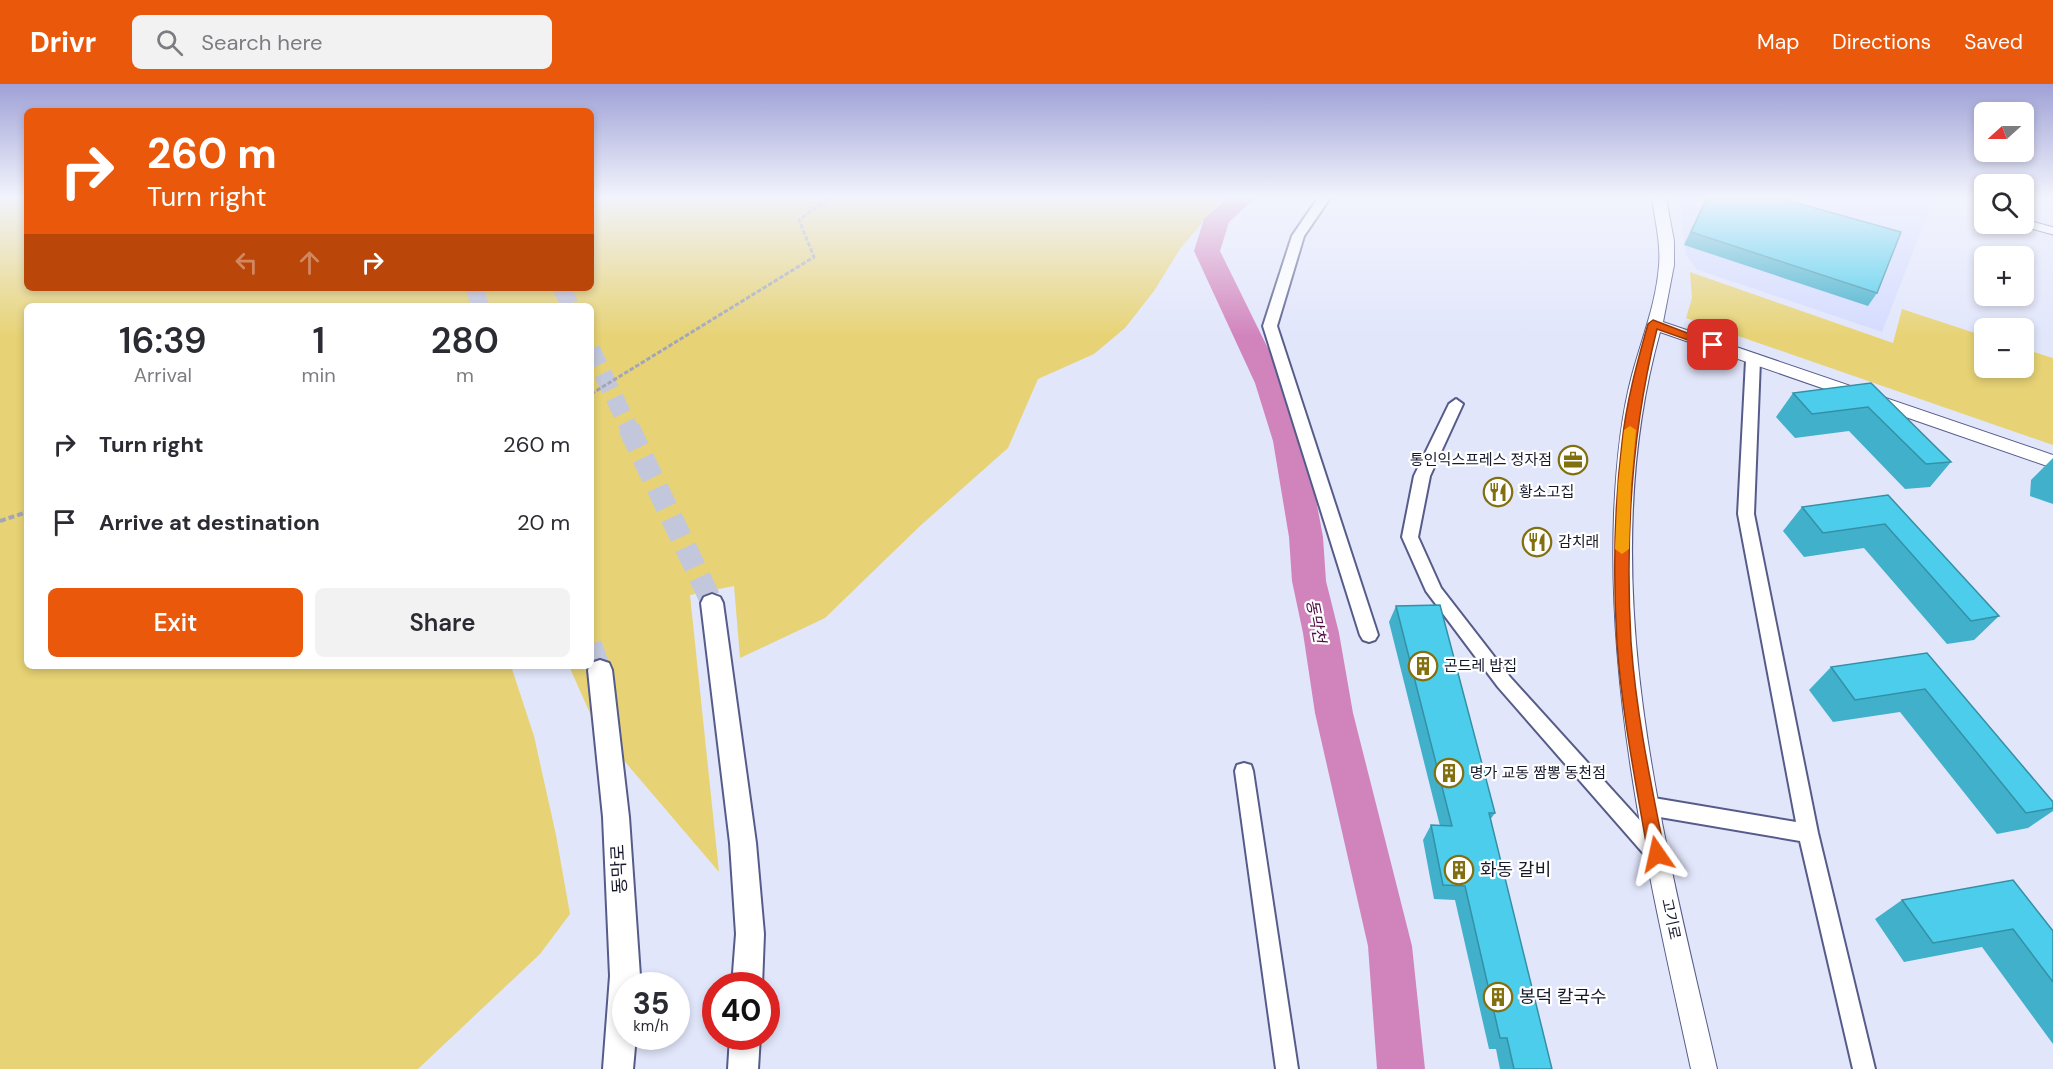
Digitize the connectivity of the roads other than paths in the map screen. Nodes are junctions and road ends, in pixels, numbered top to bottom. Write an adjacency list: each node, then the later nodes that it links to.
1 (1296, 244): 8 (street)
2 (1666, 244): 3 (street, 고기로)
3 (1653, 324): 4 (street); 11 (street, 고기로)
4 (1753, 360): 6 (street); 12 (street)
5 (1456, 404): 13 (street)
6 (2053, 462)
7 (712, 603): 14 (main road)
8 (1369, 635)
9 (600, 670): 16 (main road, 동막로)
10 (1244, 771): 18 (street)
11 (1648, 806): 12 (street); 13 (street, 고기로)
12 (1808, 833): 20 (street)
13 (1657, 854): 19 (street, 고기로)
14 (748, 972)
15 (744, 1050): 17 (main road)
16 (618, 1069)
17 (743, 1069)
18 (1287, 1069)
19 (1704, 1069)
20 (1864, 1069)

